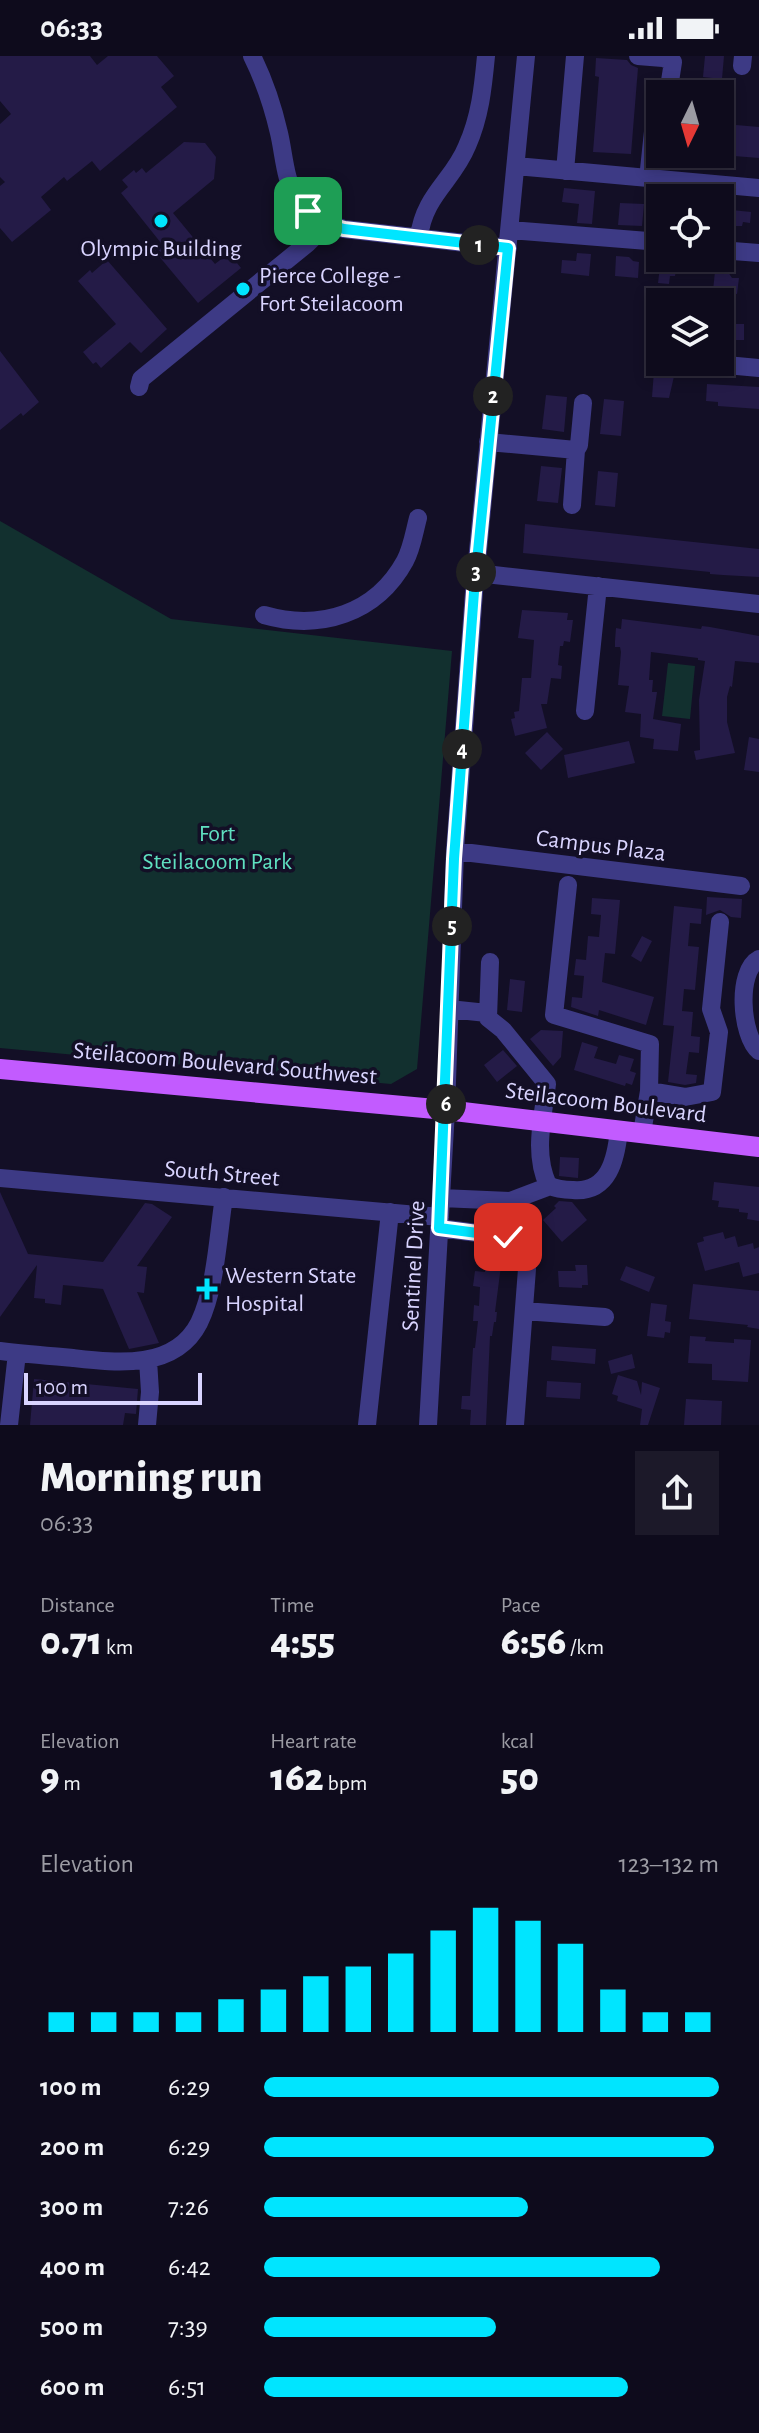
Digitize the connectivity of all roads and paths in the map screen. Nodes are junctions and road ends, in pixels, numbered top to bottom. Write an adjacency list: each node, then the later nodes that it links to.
1 (252, 56): 12 (street)
2 (486, 56): 13 (street)
3 (526, 56): 7 (street, Sentinel Drive)
4 (575, 56): 9 (street)
5 (638, 56): 6 (street)
6 (670, 80)
7 (516, 166): 9 (street); 14 (street, Sentinel Drive)
8 (649, 168): 10 (street)
9 (565, 171): 10 (street)
10 (648, 179): 11 (street)
11 (759, 188)
12 (327, 224): 13 (street); 20 (street)
13 (419, 237): 14 (street)
14 (509, 239): 15 (street); 22 (street, Sentinel Drive)
15 (646, 241)
16 (734, 251): 17 (street)
17 (759, 253)
18 (734, 366): 19 (street)
19 (759, 368)
20 (139, 387)
21 (583, 403): 23 (street)
22 (488, 442): 23 (street); 26 (street, Sentinel Drive)
23 (576, 450): 24 (street)
24 (572, 505)
25 (418, 518): 29 (street)
26 (476, 573): 27 (street); 31 (street, Sentinel Drive)
27 (598, 586): 28 (street); 30 (street)
28 (759, 604)
29 (264, 615)
30 (585, 711)
31 (455, 851): 33 (street, Campus Plaza); 38 (street, Sentinel Drive)
32 (568, 885): 42 (street, Campus Plaza)
33 (741, 886)
34 (720, 922): 42 (street)
35 (759, 959): 37 (street)
36 (490, 962): 39 (street)
37 (752, 1002): 40 (street)
38 (449, 1009): 39 (street); 43 (street, Sentinel Drive)
39 (487, 1013): 44 (street)
40 (759, 1051)
41 (0, 1069): 43 (main road, Steilacoom Boulevard Southwest)
42 (649, 1091): 46 (street, Campus Plaza)
43 (446, 1110): 44 (main road, Steilacoom Boulevard); 52 (street, Sentinel Drive)
44 (543, 1120): 45 (main road, Steilacoom Boulevard); 49 (street)
45 (619, 1130): 46 (main road, Steilacoom Boulevard); 49 (street)
46 (642, 1133): 47 (main road, Steilacoom Boulevard)
47 (759, 1147)
48 (0, 1178): 50 (street, South Street)
49 (550, 1186): 52 (street)
50 (224, 1197): 51 (street, South Street); 56 (street)
51 (390, 1212): 52 (street, South Street); 60 (street)
52 (440, 1214): 53 (street); 61 (street, Sentinel Drive)
53 (524, 1311): 54 (street); 57 (street)
54 (605, 1317)
55 (9, 1352): 56 (street); 58 (street)
56 (148, 1360): 59 (street)
57 (515, 1424): 62 (street)
58 (9, 1425)
59 (147, 1425)
60 (367, 1425)
61 (428, 1425)
62 (530, 1425)

